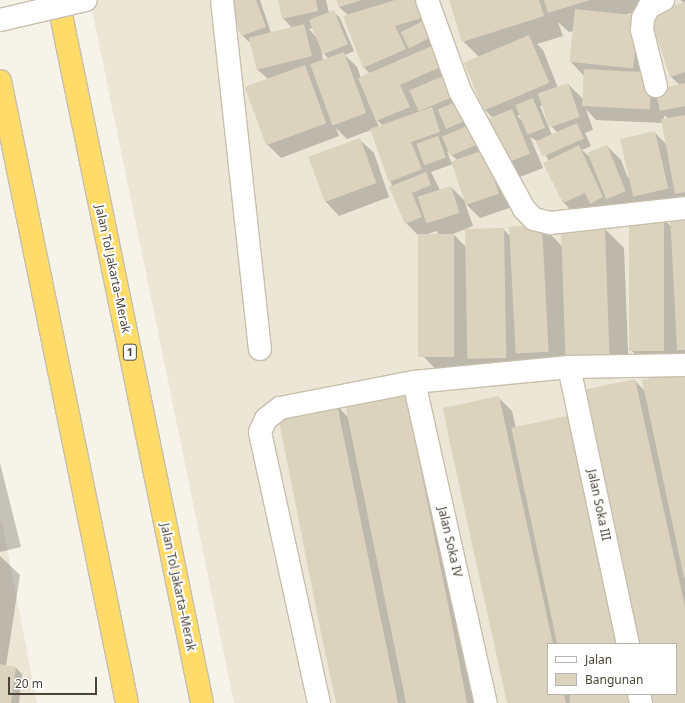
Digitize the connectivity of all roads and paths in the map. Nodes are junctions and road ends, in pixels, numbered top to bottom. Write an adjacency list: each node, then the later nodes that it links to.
1 (58, 0): 16 (highway, Jalan Tol Jakarta–Merak / 1)
2 (86, 0): 6 (street, bridge)
3 (222, 0): 10 (street)
4 (427, 0): 9 (street)
5 (664, 0): 8 (street)
6 (0, 20)
7 (0, 81): 15 (highway)
8 (656, 86)
9 (685, 208)
10 (260, 349)
11 (685, 365): 12 (street)
12 (569, 367): 13 (street); 14 (street, Jalan Soka III)
13 (414, 382): 17 (street); 18 (street, Jalan Soka IV)
14 (628, 643)
15 (127, 703)
16 (202, 703)
17 (319, 703)
18 (486, 703)

